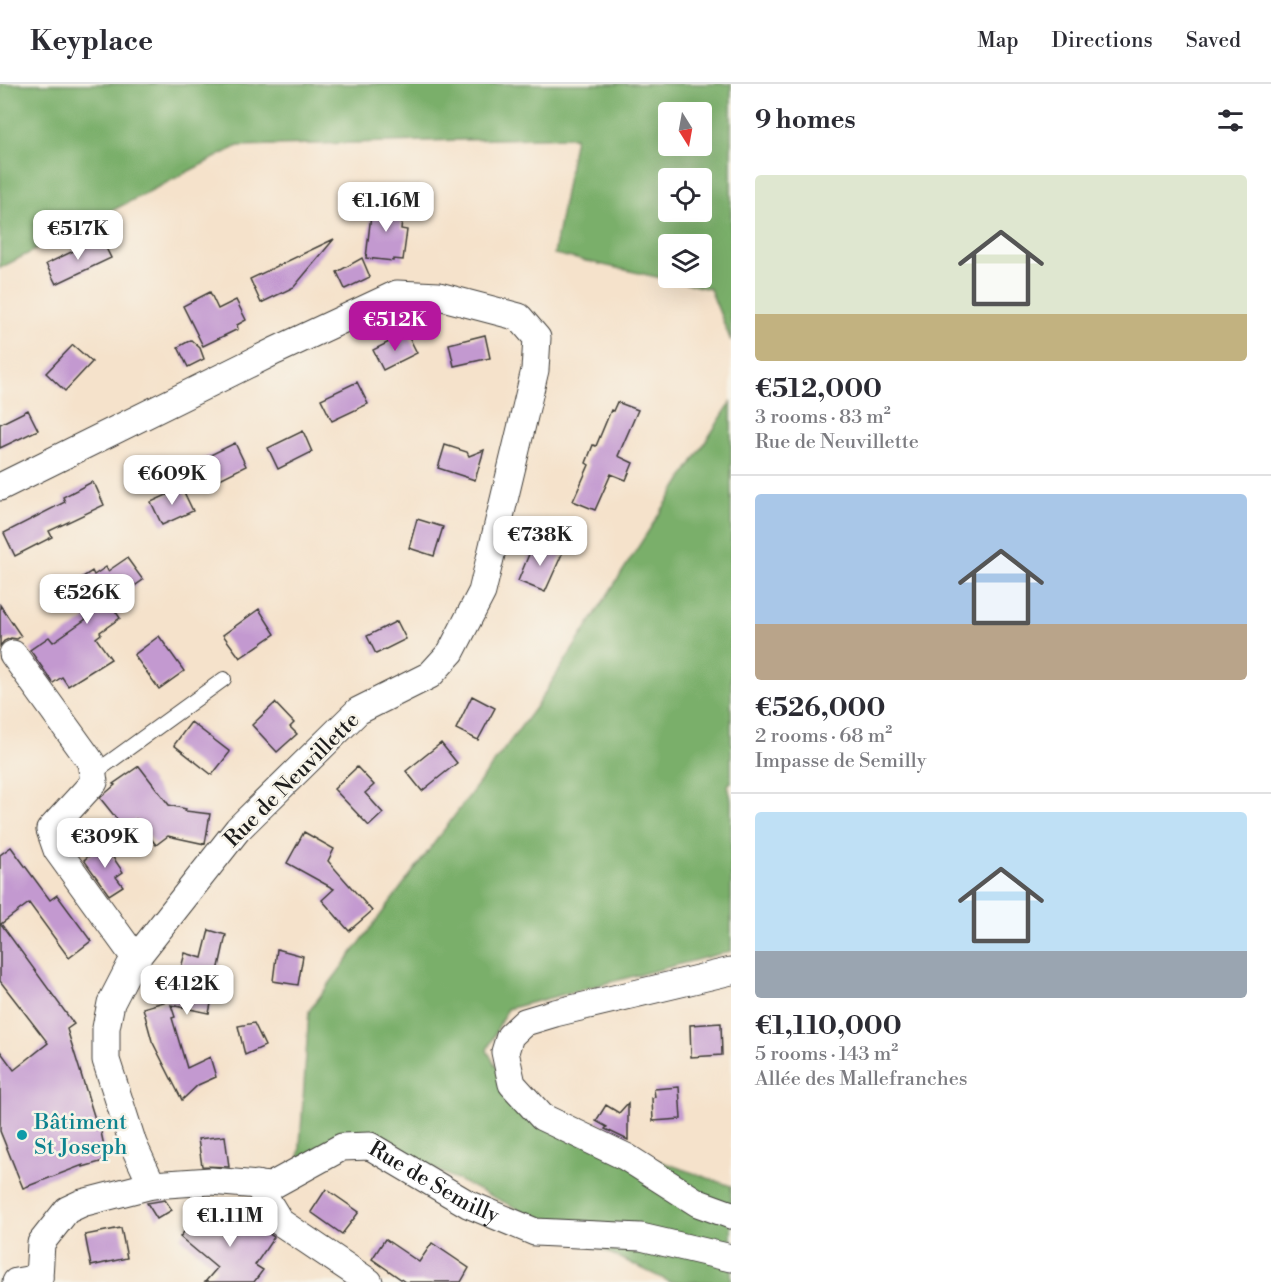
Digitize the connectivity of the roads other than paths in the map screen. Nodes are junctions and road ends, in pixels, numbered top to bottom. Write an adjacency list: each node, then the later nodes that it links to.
1 (0, 487): 5 (street, Rue de Neuvillette)
2 (13, 654): 4 (street)
3 (224, 679): 4 (lane)
4 (93, 774): 5 (street)
5 (135, 959): 7 (street, Rue de Neuvillette)
6 (731, 971): 9 (street)
7 (152, 1185): 8 (street, Rue de Semilly); 11 (street, Rue de Semilly)
8 (257, 1185): 10 (street, Rue de Semilly); 12 (street)
9 (731, 1215)
10 (731, 1258)
11 (34, 1281)
12 (369, 1282)

